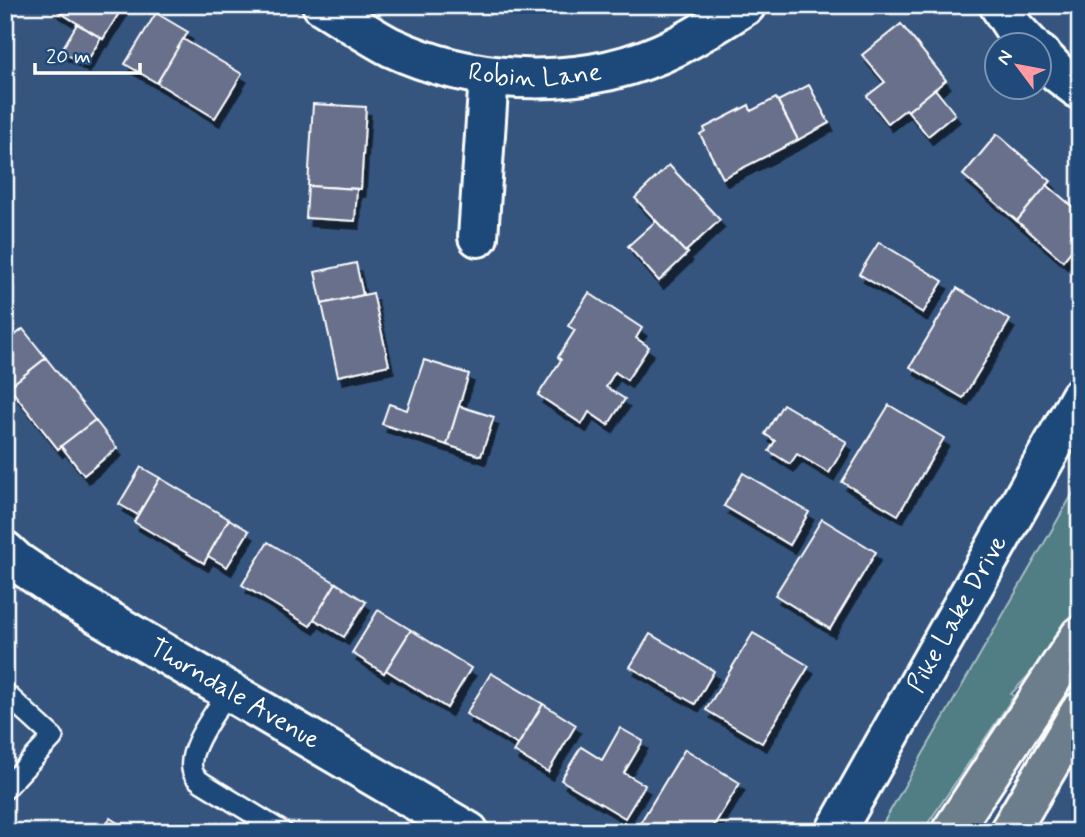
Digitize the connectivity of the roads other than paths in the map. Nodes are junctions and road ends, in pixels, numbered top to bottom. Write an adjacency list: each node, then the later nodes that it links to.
1 (322, 5): 6 (street, Robin Lane)
2 (746, 5): 6 (street, Robin Lane)
3 (999, 5): 4 (street)
4 (1018, 32)
5 (1054, 69): 7 (street)
6 (489, 76): 8 (street)
7 (1080, 90)
8 (478, 237)
9 (1080, 397): 18 (street, Pike Lake Drive)
10 (5, 551): 12 (street, Thorndale Avenue)
11 (1080, 636): 19 (highway)
12 (229, 691): 16 (lane); 17 (street, Thorndale Avenue)
13 (5, 693): 15 (lane)
14 (1080, 712): 20 (highway)
15 (5, 789)
16 (283, 832)
17 (469, 832)
18 (835, 832)
19 (951, 832)
20 (1009, 832)

